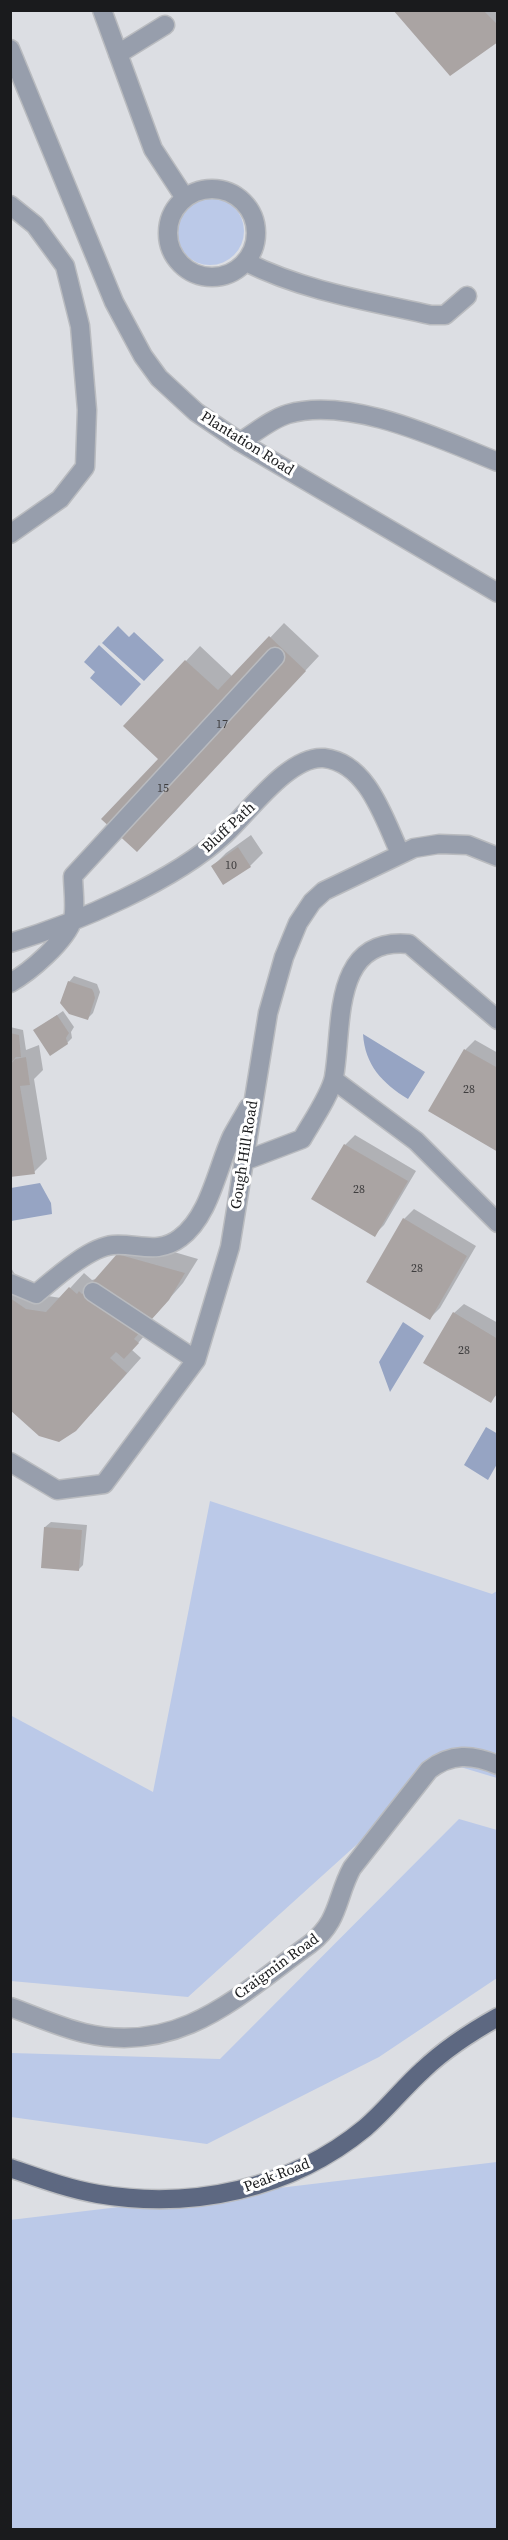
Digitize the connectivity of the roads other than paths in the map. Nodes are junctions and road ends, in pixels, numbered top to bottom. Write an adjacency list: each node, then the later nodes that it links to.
1 (102, 10): 4 (street)
2 (165, 25): 4 (street)
3 (10, 50): 9 (street, Plantation Road)
4 (118, 54): 5 (street)
5 (185, 198): 7 (street); 7 (street)
6 (10, 205): 11 (street)
7 (246, 262): 8 (street)
8 (467, 296)
9 (240, 442): 10 (street); 12 (street, Plantation Road)
10 (498, 462)
11 (10, 534)
12 (498, 593)
13 (275, 657): 16 (street)
14 (400, 853): 15 (street, Gough Hill Road); 16 (street, Bluff Path); 21 (street, Gough Hill Road)
15 (498, 857)
16 (73, 919): 17 (street, Bluff Path); 18 (street)
17 (10, 943)
18 (10, 983)
19 (498, 1020): 20 (street)
20 (334, 1080): 22 (street); 23 (street)
21 (255, 1094): 22 (street, Gough Hill Road); 24 (street)
22 (244, 1161): 26 (street, Gough Hill Road)
23 (498, 1222)
24 (10, 1282)
25 (93, 1292): 26 (street)
26 (196, 1360): 27 (street, Gough Hill Road)
27 (10, 1462)
28 (498, 1765): 29 (street, Craigmin Road)
29 (10, 2007)
30 (498, 2017): 31 (main road, Peak Road)
31 (10, 2168)

